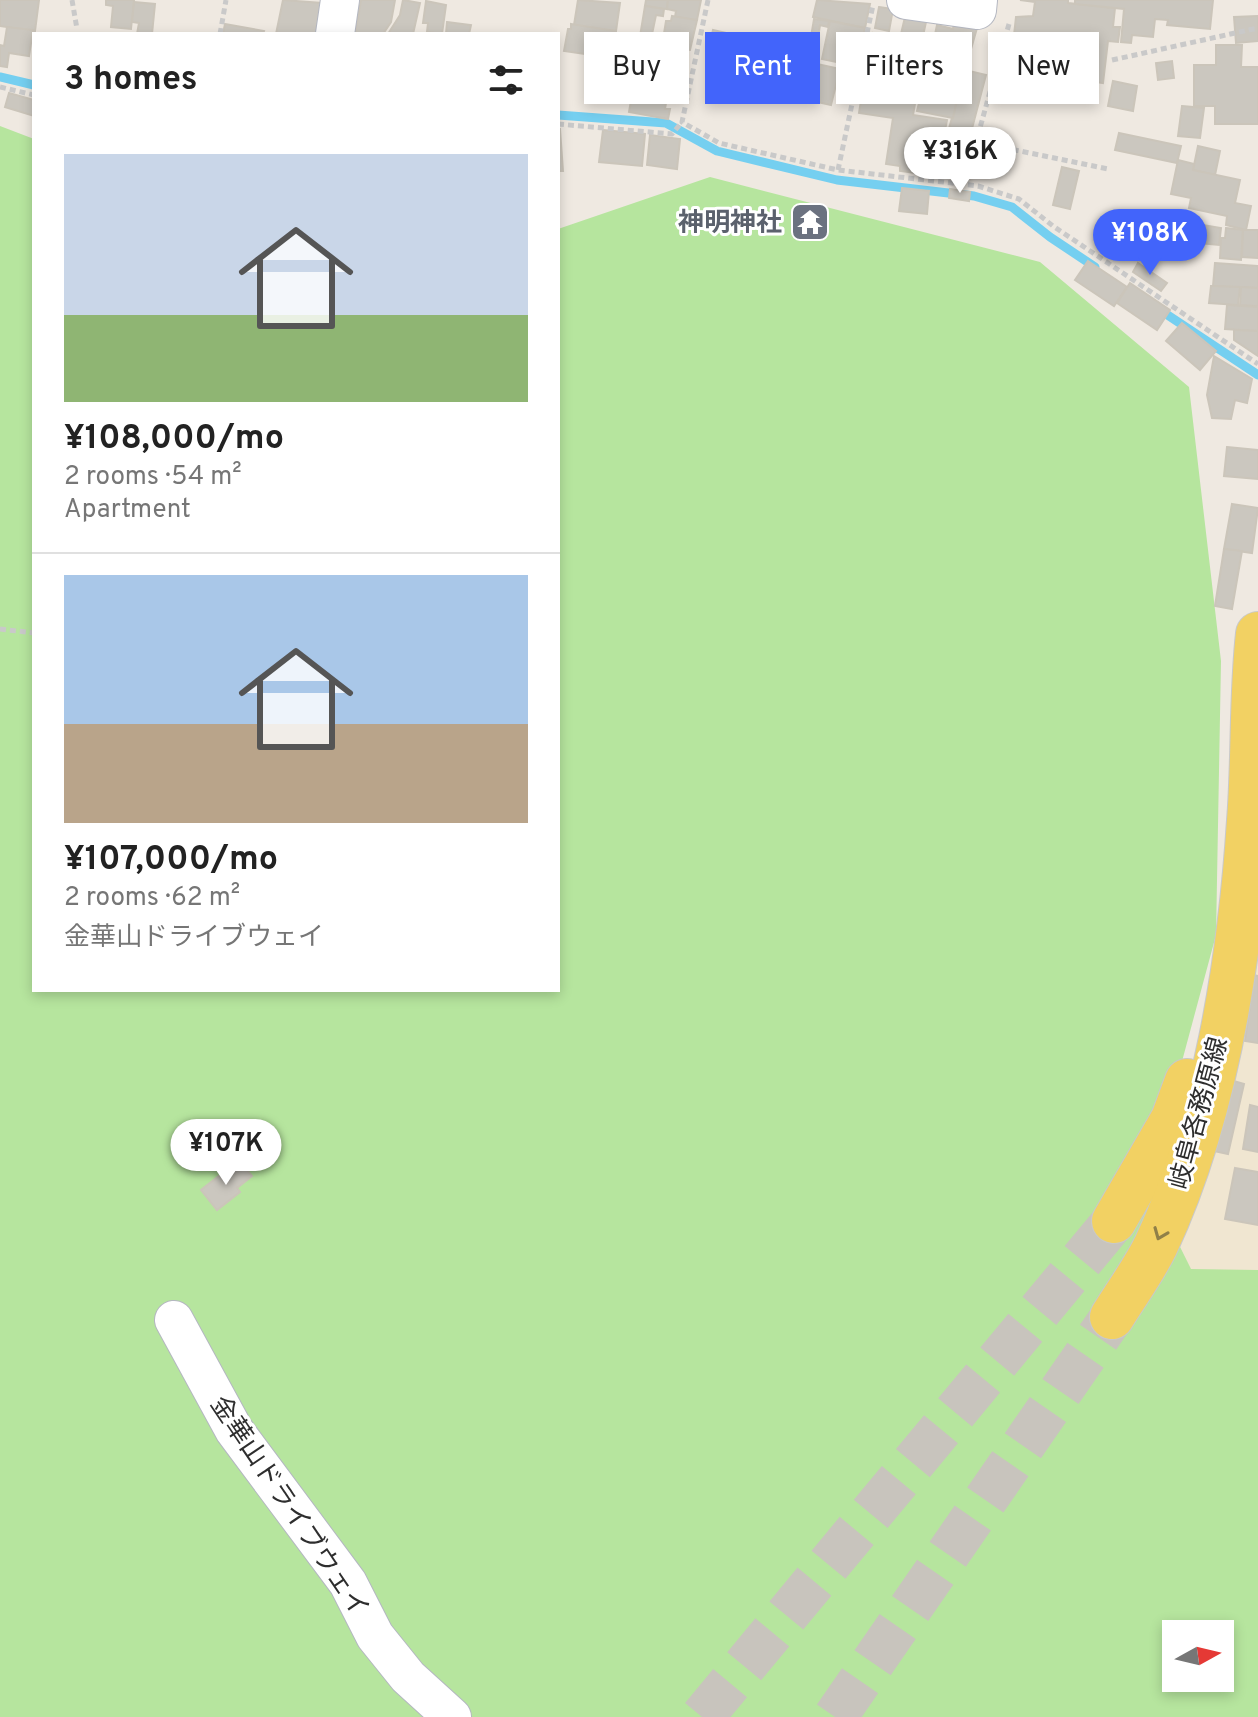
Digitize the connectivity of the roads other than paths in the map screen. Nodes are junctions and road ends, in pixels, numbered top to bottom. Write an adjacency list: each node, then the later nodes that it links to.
1 (340, 0): 4 (street)
2 (906, 0): 3 (street)
3 (977, 5)
4 (335, 32)
5 (1258, 634): 6 (main road, 岐阜各務原線)
6 (1235, 943): 7 (main road, 岐阜各務原線); 8 (main road, 岐阜各務原線, one-way to 8)
7 (1114, 1221)
8 (1112, 1317)
9 (174, 1320): 10 (street, 金華山ドライブウェイ)
10 (452, 1717)

